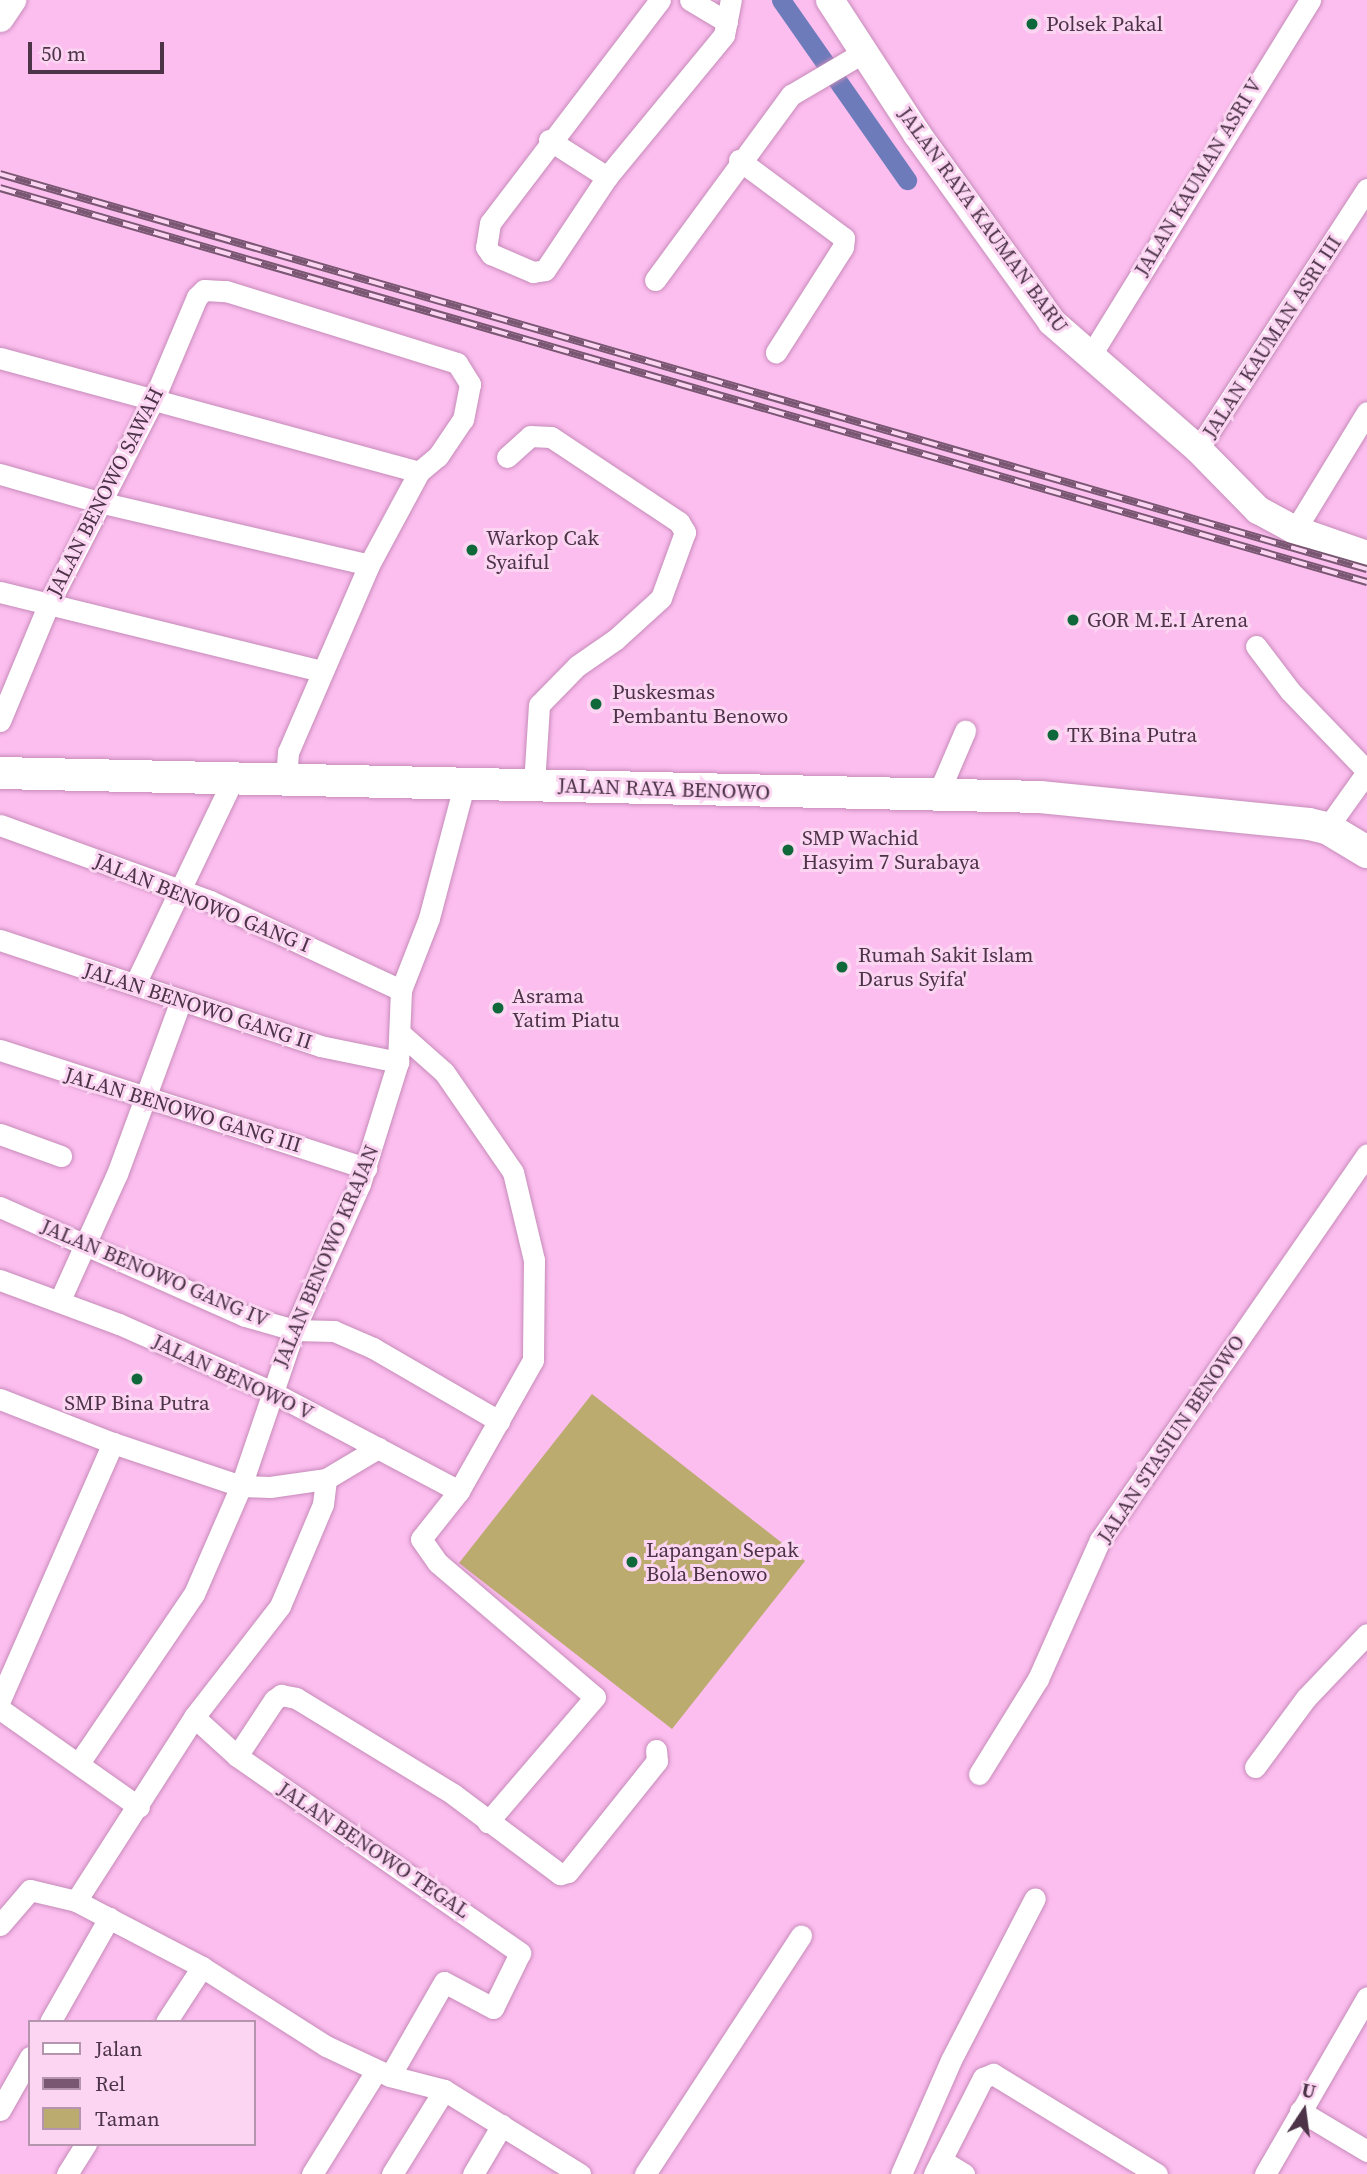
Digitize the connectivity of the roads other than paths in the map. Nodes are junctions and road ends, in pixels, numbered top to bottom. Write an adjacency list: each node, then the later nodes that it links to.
1 (660, 0): 8 (street)
2 (690, 0): 6 (street)
3 (731, 0): 6 (street)
4 (830, 0): 7 (street, JALAN RAYA KAUMAN BARU)
5 (1311, 0): 15 (street, JALAN KAUMAN ASRI V)
6 (727, 22): 10 (street)
7 (856, 56): 9 (street); 15 (street, JALAN RAYA KAUMAN BARU)
8 (550, 141): 10 (street); 10 (street)
9 (739, 160): 12 (street); 13 (street)
10 (607, 177)
11 (1367, 189): 18 (street, JALAN KAUMAN ASRI III)
12 (655, 281)
13 (776, 352)
14 (0, 358): 16 (street)
15 (1089, 358): 18 (street, JALAN RAYA KAUMAN BARU)
16 (153, 401): 20 (street); 20 (street, JALAN BENOWO SAWAH); 22 (street, JALAN BENOWO SAWAH)
17 (1367, 412): 23 (street)
18 (1198, 449): 23 (street, JALAN RAYA KAUMAN BARU)
19 (507, 457): 37 (street)
20 (419, 472): 25 (street)
21 (0, 474): 22 (street)
22 (99, 502): 25 (street); 27 (street, JALAN BENOWO SAWAH)
23 (1295, 530): 24 (street, JALAN RAYA KAUMAN BARU)
24 (1367, 555)
25 (369, 565): 29 (street)
26 (0, 592): 27 (street)
27 (50, 603): 29 (street); 30 (street, JALAN BENOWO SAWAH)
28 (1256, 646): 32 (street)
29 (322, 671): 35 (street)
30 (0, 718)
31 (965, 731): 38 (street)
32 (1367, 772): 40 (street)
33 (0, 774): 34 (main road, JALAN RAYA BENOWO)
34 (233, 779): 35 (main road, JALAN RAYA BENOWO); 42 (street)
35 (286, 779): 36 (main road, JALAN RAYA BENOWO)
36 (465, 782): 37 (main road, JALAN RAYA BENOWO); 45 (street, JALAN BENOWO KRAJAN)
37 (534, 785): 38 (main road, JALAN RAYA BENOWO)
38 (938, 794): 40 (main road, JALAN RAYA BENOWO)
39 (0, 825): 42 (street, JALAN BENOWO GANG I)
40 (1327, 828): 41 (main road)
41 (1367, 852)
42 (179, 890): 44 (street); 45 (street, JALAN BENOWO GANG I)
43 (0, 940): 44 (street, JALAN BENOWO GANG II)
44 (135, 984): 46 (street, JALAN BENOWO GANG II)
45 (401, 990): 47 (street, JALAN BENOWO KRAJAN)
46 (180, 1003): 49 (street, JALAN BENOWO GANG II); 50 (street)
47 (401, 1034): 49 (street, JALAN BENOWO KRAJAN); 62 (street)
48 (0, 1050): 50 (street, JALAN BENOWO GANG III)
49 (398, 1062): 54 (street, JALAN BENOWO KRAJAN)
50 (147, 1100): 54 (street, JALAN BENOWO GANG III); 56 (street)
51 (0, 1134): 53 (street)
52 (1367, 1154): 76 (street, JALAN STASIUN BENOWO)
53 (61, 1156)
54 (366, 1168): 59 (street, JALAN BENOWO KRAJAN)
55 (0, 1207): 56 (street, JALAN BENOWO GANG IV)
56 (87, 1245): 58 (street); 59 (street, JALAN BENOWO GANG IV)
57 (0, 1280): 58 (street, JALAN BENOWO V)
58 (60, 1300): 60 (street, JALAN BENOWO V)
59 (294, 1330): 60 (street, JALAN BENOWO KRAJAN); 62 (street, JALAN BENOWO GANG IV)
60 (270, 1391): 64 (street, JALAN BENOWO V); 66 (street, JALAN BENOWO KRAJAN)
61 (0, 1399): 63 (street)
62 (499, 1421): 67 (street)
63 (113, 1444): 66 (street); 69 (street)
64 (378, 1448): 65 (street); 67 (street, JALAN BENOWO V)
65 (326, 1479): 66 (street); 71 (street)
66 (241, 1486): 74 (street, JALAN BENOWO KRAJAN)
67 (459, 1491): 78 (street)
68 (1367, 1634): 75 (street)
69 (0, 1700)
70 (0, 1709): 74 (street)
71 (194, 1717): 73 (street, JALAN BENOWO TEGAL); 77 (street)
72 (656, 1750): 78 (street)
73 (237, 1756): 78 (street); 90 (street, JALAN BENOWO TEGAL)
74 (79, 1763): 77 (street)
75 (1255, 1767)
76 (979, 1774)
77 (139, 1807): 80 (street)
78 (488, 1822)
79 (1035, 1898): 104 (street)
80 (76, 1901): 81 (street); 82 (street)
81 (109, 1918): 84 (street); 86 (street)
82 (1, 1923)
83 (801, 1936): 103 (street)
84 (202, 1967): 87 (street); 90 (street)
85 (1367, 1997): 88 (street)
86 (51, 2020)
87 (167, 2020)
88 (1359, 2027): 93 (street)
89 (28, 2060): 92 (street)
90 (383, 2073): 91 (street); 99 (street)
91 (444, 2090): 94 (street); 100 (street)
92 (0, 2109)
93 (1300, 2112): 96 (street); 107 (street)
94 (502, 2125): 101 (street); 102 (street)
95 (85, 2146): 98 (street)
96 (1367, 2151)
97 (938, 2167): 105 (street); 106 (street)
98 (67, 2174)
99 (312, 2174)
100 (392, 2174)
101 (472, 2174)
102 (580, 2174)
103 (645, 2174)
104 (901, 2174)
105 (964, 2174)
106 (1157, 2174)
107 (1265, 2174)

